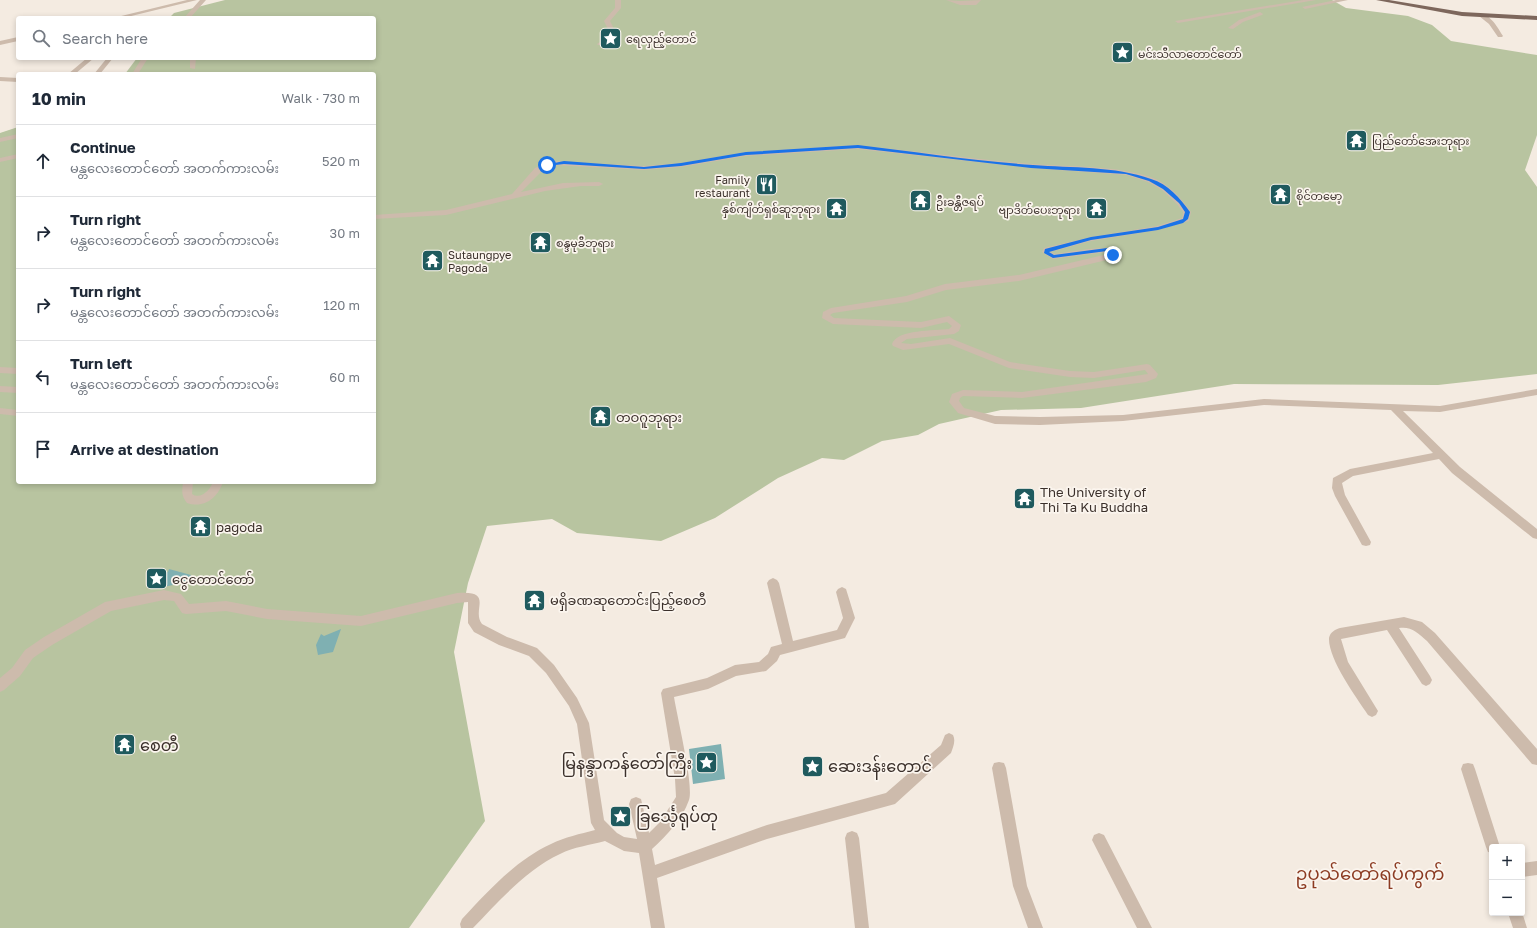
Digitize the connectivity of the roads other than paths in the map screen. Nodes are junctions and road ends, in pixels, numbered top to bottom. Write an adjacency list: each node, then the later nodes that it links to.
1 (161, 0): 11 (street)
2 (194, 0): 10 (street)
3 (204, 0): 14 (street)
4 (618, 0): 21 (street)
5 (949, 0): 6 (street)
6 (978, 0)
7 (1313, 0): 16 (street)
8 (1344, 0): 17 (street)
9 (1379, 0): 12 (main road)
10 (173, 5): 11 (street); 14 (street)
11 (163, 7): 13 (street)
12 (1481, 15): 15 (main road); 18 (street)
13 (128, 16)
14 (188, 16)
15 (1537, 18)
16 (1178, 21)
17 (1231, 28)
18 (1500, 36)
19 (16, 40): 20 (street)
20 (0, 43)
21 (600, 44)
22 (88, 60): 27 (street)
23 (108, 60): 28 (street)
24 (144, 60): 29 (street)
25 (193, 60): 26 (street)
26 (193, 68)
27 (74, 72)
28 (99, 72)
29 (136, 72)
30 (0, 79): 31 (street)
31 (16, 80)
32 (16, 136): 33 (street)
33 (0, 140)
34 (16, 157): 35 (street)
35 (2, 161)
36 (599, 184): 37 (street)
37 (515, 194): 38 (street); 44 (street)
38 (376, 217)
39 (0, 370): 40 (street)
40 (16, 371)
41 (0, 389): 42 (street)
42 (16, 390)
43 (1537, 392): 44 (street)
44 (1394, 408): 47 (street)
45 (0, 411): 46 (street)
46 (16, 413)
47 (1441, 455): 50 (street); 51 (street)
48 (188, 484): 49 (street)
49 (218, 484)
50 (1537, 535)
51 (1366, 542)
52 (772, 583): 55 (street)
53 (842, 592): 55 (street)
54 (1390, 625): 56 (street); 58 (street); 60 (street)
55 (789, 647): 68 (street)
56 (1426, 680)
57 (0, 686): 64 (street)
58 (1372, 712)
59 (949, 739): 71 (street)
60 (1537, 759)
61 (999, 768): 76 (street)
62 (1468, 769): 67 (street)
63 (636, 804): 68 (street)
64 (605, 834): 68 (street); 73 (street)
65 (852, 838): 75 (street)
66 (1099, 840): 77 (street)
67 (1492, 844)
68 (645, 846): 71 (street)
69 (1537, 868): 70 (street)
70 (1525, 870)
71 (650, 874): 74 (street)
72 (1516, 916): 78 (street)
73 (467, 924)
74 (658, 928)
75 (862, 928)
76 (1036, 928)
77 (1145, 928)
78 (1520, 928)

